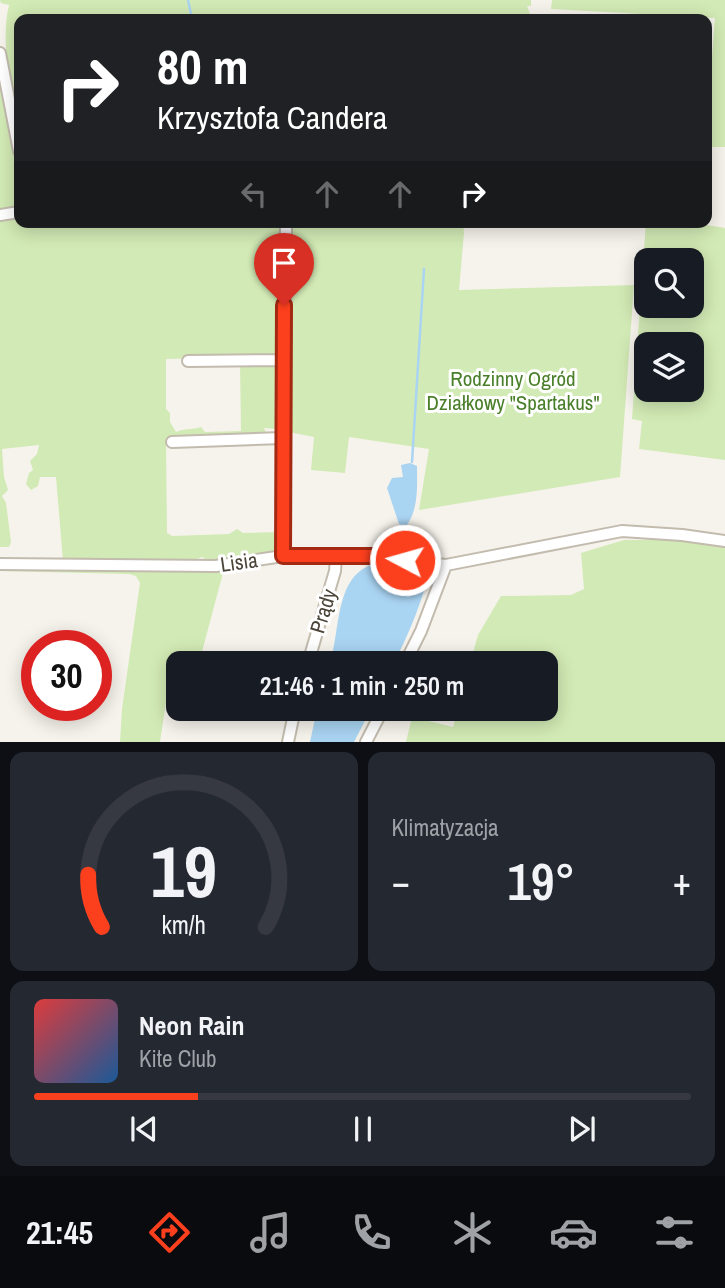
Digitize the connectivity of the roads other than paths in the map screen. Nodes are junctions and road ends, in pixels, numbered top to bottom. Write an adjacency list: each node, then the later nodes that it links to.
1 (0, 53): 2 (street)
2 (14, 125)
3 (286, 228): 4 (street)
4 (284, 360): 5 (street); 6 (street)
5 (188, 361)
6 (284, 438): 7 (street); 9 (street)
7 (172, 442)
8 (725, 541): 12 (street, Lisia)
9 (283, 556): 10 (street, Lisia); 11 (street, Lisia)
10 (336, 558): 12 (street, Lisia); 13 (street, Prądy)
11 (0, 564)
12 (446, 565): 14 (street)
13 (312, 651)
14 (411, 651)
15 (292, 721): 17 (street)
16 (377, 721): 18 (street)
17 (288, 742)
18 (366, 742)

